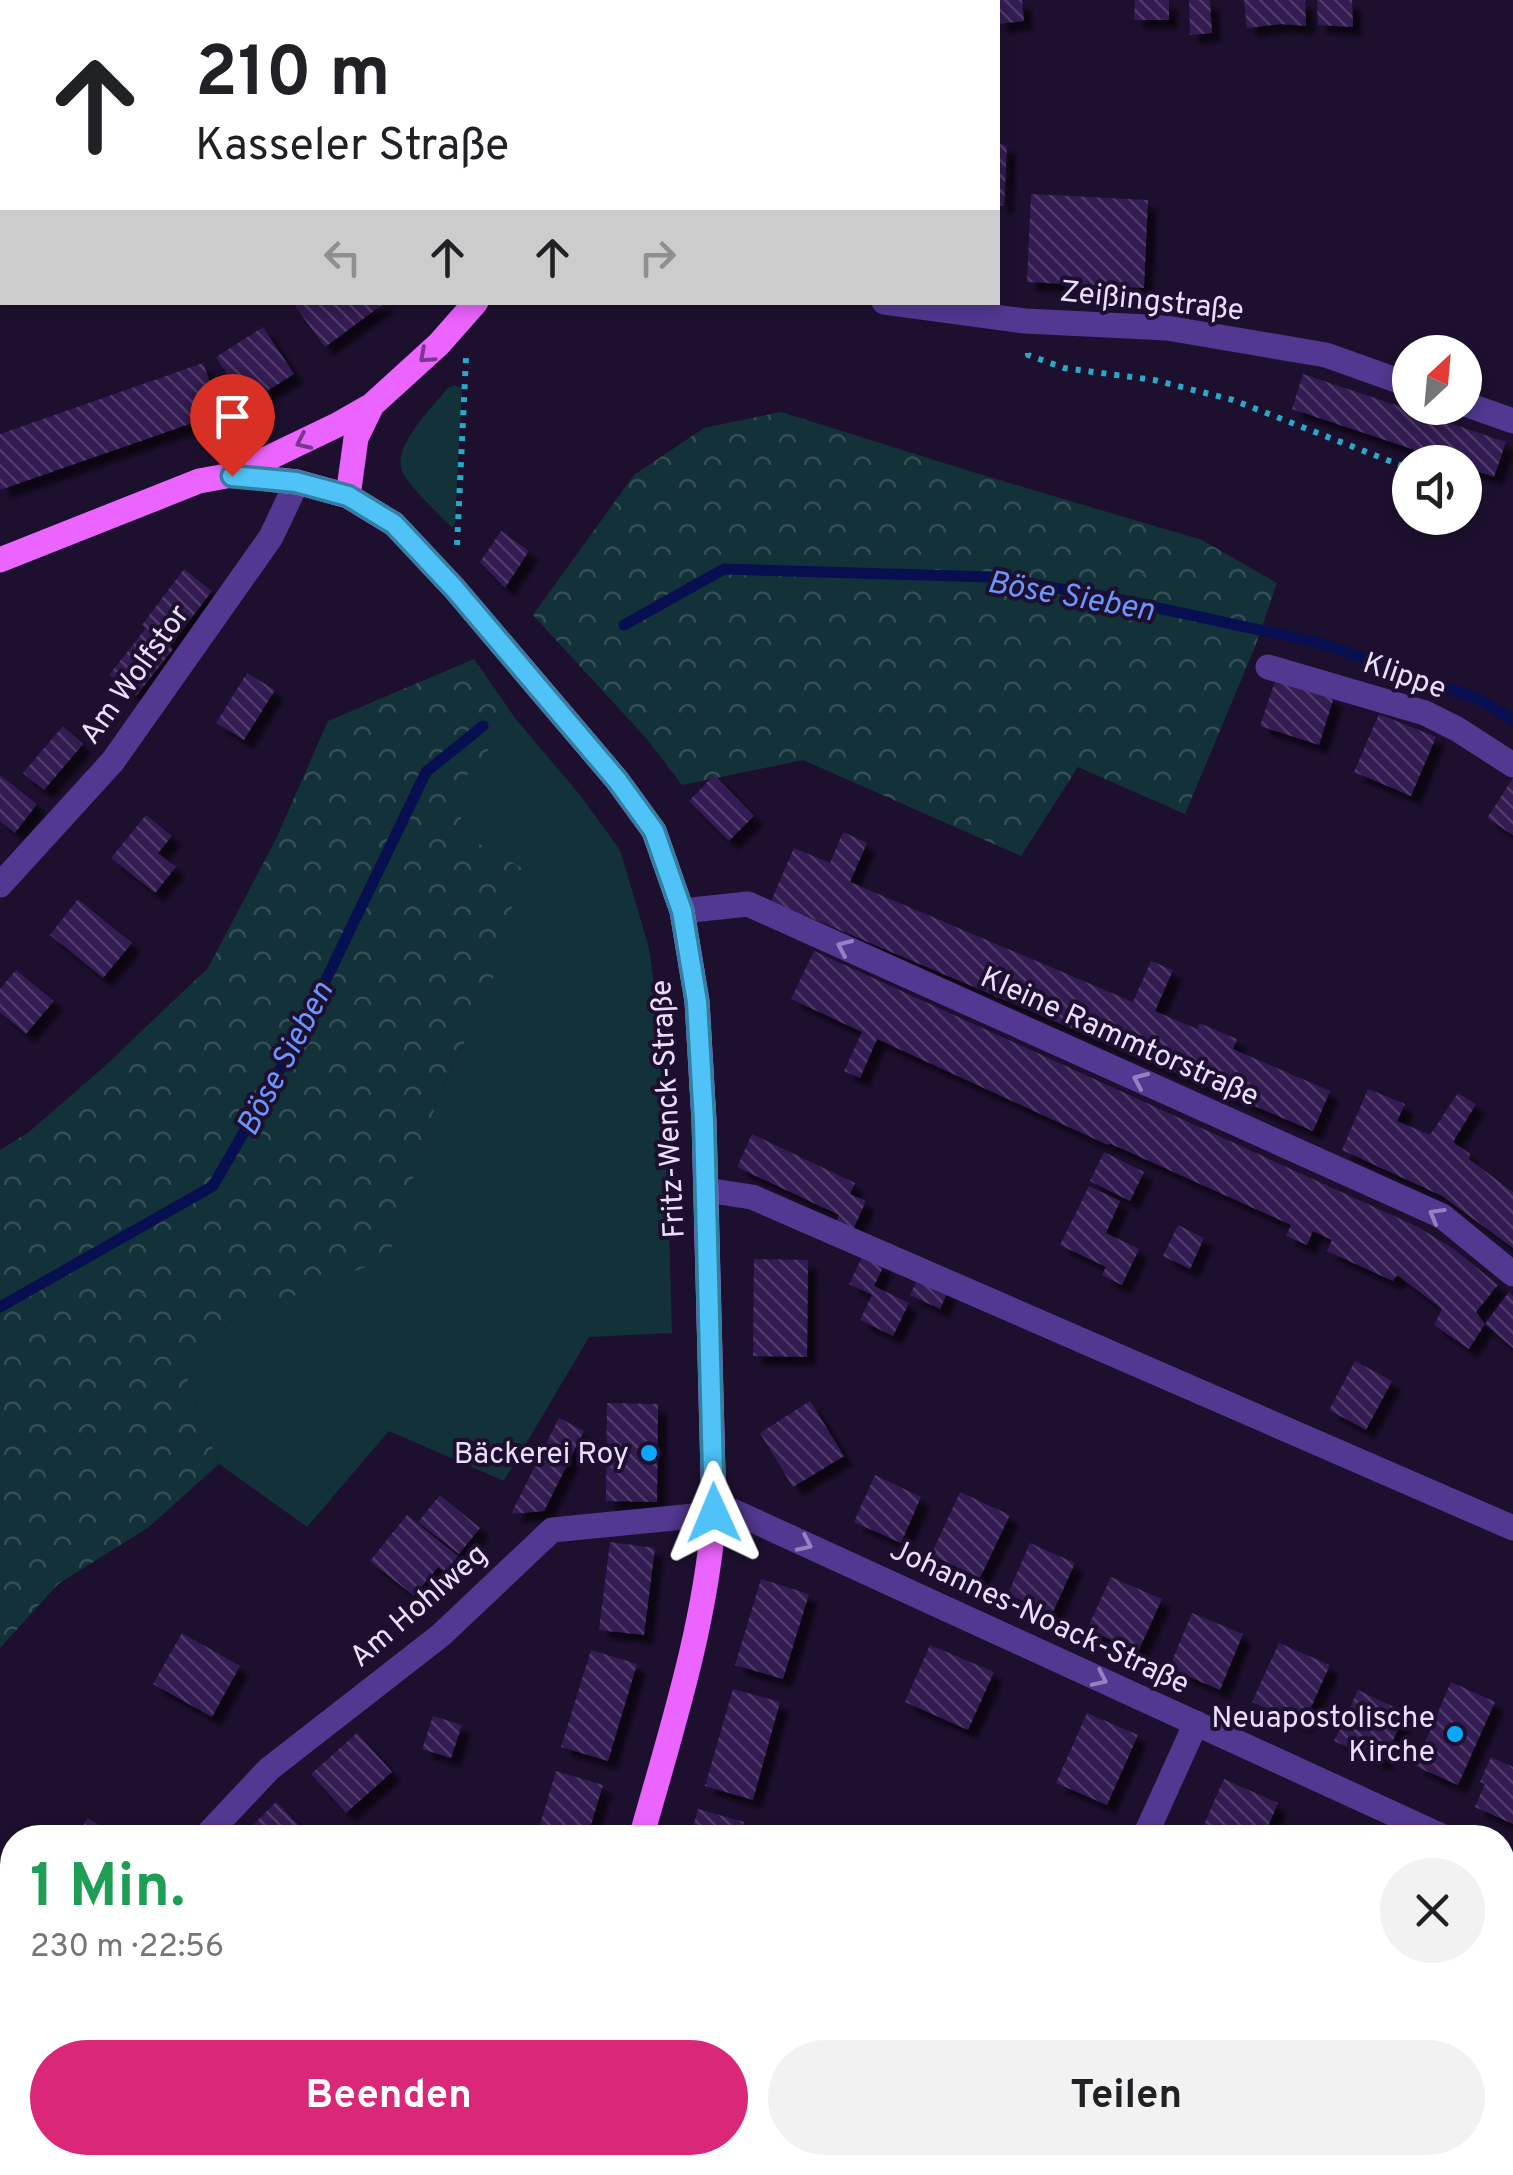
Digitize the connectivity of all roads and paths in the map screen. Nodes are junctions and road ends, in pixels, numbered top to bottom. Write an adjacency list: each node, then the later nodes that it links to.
1 (905, 305): 3 (street, Zeißingstraße)
2 (472, 307): 5 (main road, one-way to 5); 13 (path)
3 (1026, 322): 4 (street, Zeißingstraße); 8 (path)
4 (1392, 378)
5 (372, 405): 9 (main road, one-way to 9); 11 (main road)
6 (1482, 410): 7 (street)
7 (1513, 422)
8 (1392, 463)
9 (232, 476): 10 (main road, Fritz-Wenck-Straße); 12 (main road)
10 (296, 482): 11 (main road, Fritz-Wenck-Straße); 16 (street, Am Wolfstor)
11 (348, 496): 13 (main road, Fritz-Wenck-Straße)
12 (0, 560)
13 (454, 588): 17 (main road, Fritz-Wenck-Straße)
14 (1268, 667): 15 (street, Klippe)
15 (1513, 765)
16 (0, 885)
17 (682, 911): 18 (main road, Fritz-Wenck-Straße); 19 (street, Kleine Rammtorstraße, one-way to 17)
18 (706, 1190): 20 (main road, Fritz-Wenck-Straße); 21 (street)
19 (1513, 1274)
20 (714, 1513): 22 (street, Johannes-Noack-Straße, one-way to 22); 23 (street, Am Hohlweg); 24 (main road, Fritz-Wenck-Straße)
21 (1513, 1528)
22 (1196, 1723): 25 (street); 26 (street, Johannes-Noack-Straße)
23 (216, 1825)
24 (644, 1825)
25 (1150, 1825)
26 (1418, 1825)

